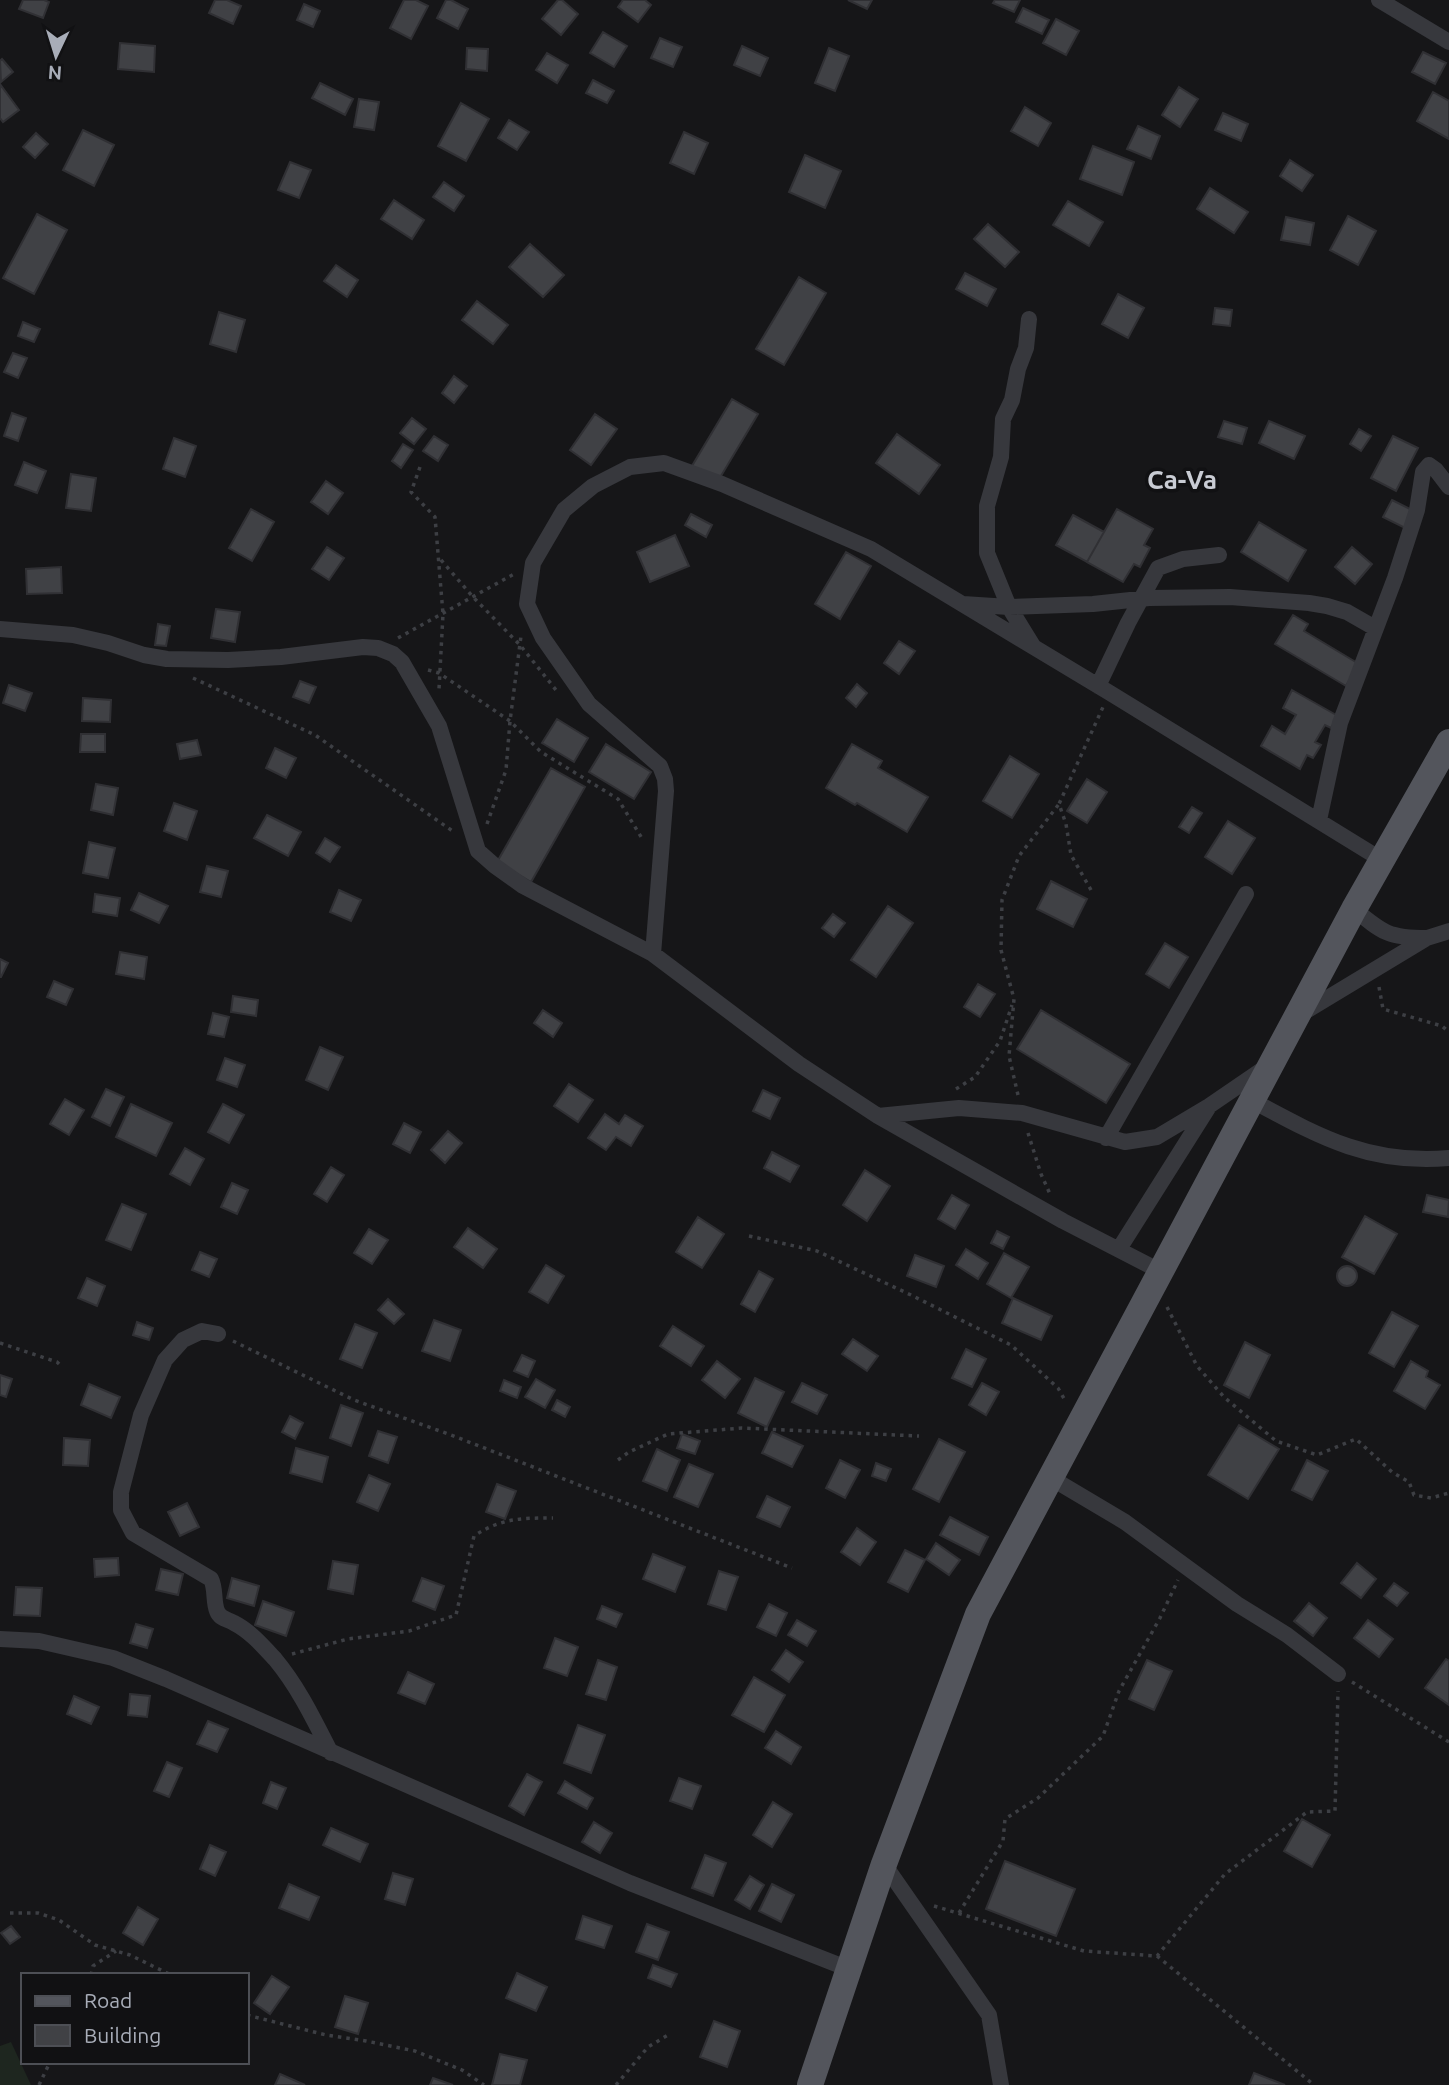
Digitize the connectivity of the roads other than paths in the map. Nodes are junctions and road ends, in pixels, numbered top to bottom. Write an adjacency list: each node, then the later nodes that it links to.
1 (1379, 0): 2 (street)
2 (1449, 42)
3 (1029, 319): 8 (street)
4 (1449, 487): 9 (street)
5 (1219, 555): 6 (street)
6 (1140, 599): 8 (street); 9 (street); 12 (street)
7 (960, 604): 8 (street); 11 (street); 20 (street)
8 (1009, 607): 11 (street)
9 (1376, 628): 14 (street)
10 (0, 629): 20 (street)
11 (1034, 649): 12 (street)
12 (1104, 690): 14 (street)
13 (1449, 742): 15 (main road)
14 (1319, 820): 15 (street)
15 (1382, 860): 17 (main road)
16 (1246, 894): 26 (street)
17 (1354, 909): 19 (street); 21 (main road)
18 (1449, 931): 19 (street)
19 (1427, 938): 21 (street)
20 (653, 954): 25 (street)
21 (1298, 1016): 22 (main road)
22 (1274, 1062): 23 (main road); 24 (street)
23 (1253, 1101): 27 (street); 29 (main road)
24 (1209, 1106): 26 (street); 28 (street)
25 (878, 1116): 26 (street); 28 (street)
26 (1106, 1138)
27 (1449, 1158)
28 (1119, 1249): 29 (street)
29 (1158, 1278): 31 (main road)
30 (218, 1334): 34 (street)
31 (1051, 1478): 33 (street); 35 (main road)
32 (0, 1639): 34 (street)
33 (1339, 1674)
34 (331, 1753): 36 (street)
35 (884, 1864): 36 (main road); 38 (street)
36 (849, 1969): 37 (main road)
37 (810, 2085)
38 (1001, 2085)

